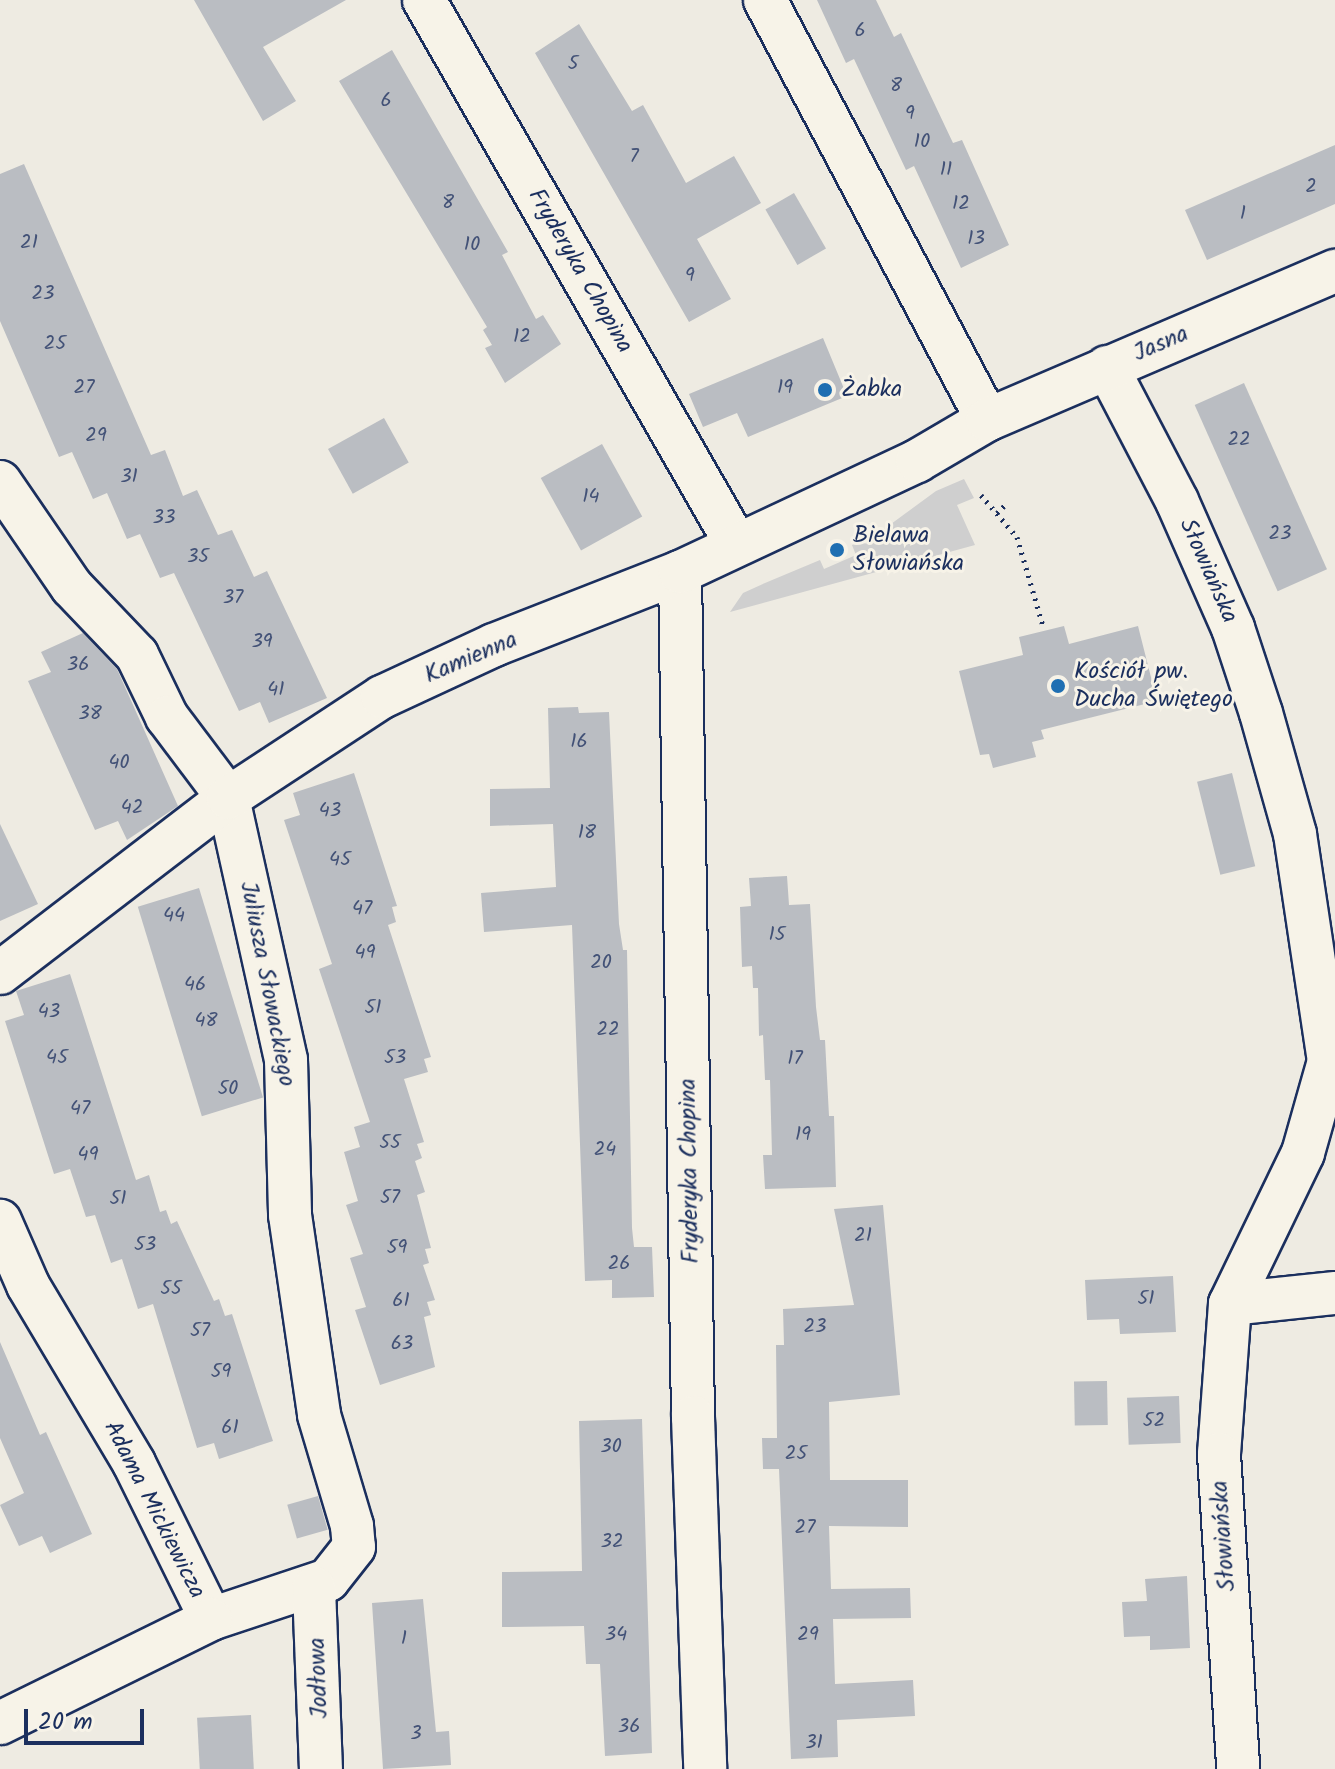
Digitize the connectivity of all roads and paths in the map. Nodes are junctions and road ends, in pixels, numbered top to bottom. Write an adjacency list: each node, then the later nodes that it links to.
1 (424, 0): 10 (street, Fryderyka Chopina)
2 (765, 0): 5 (street)
3 (1335, 271): 4 (street, Jasna)
4 (1107, 367): 5 (street, Jasna); 14 (street, Słowiańska)
5 (987, 420): 10 (street, Kamienna)
6 (0, 482): 13 (street, Juliusza Słowackiego)
7 (981, 495): 9 (path)
8 (1007, 503): 9 (path)
9 (997, 513): 12 (path)
10 (735, 542): 11 (street, Kamienna)
11 (680, 572): 13 (street, Kamienna); 24 (street, Fryderyka Chopina)
12 (1043, 626)
13 (228, 798): 15 (street, Kamienna); 20 (street, Juliusza Słowackiego)
14 (1320, 924): 16 (street, Słowiańska)
15 (0, 973)
16 (1332, 1076): 19 (street, Słowiańska)
17 (0, 1221): 21 (street, Adama Mickiewicza)
18 (1335, 1293): 19 (street)
19 (1230, 1304): 25 (street, Słowiańska)
20 (314, 1588): 21 (street, Adama Mickiewicza); 23 (street, Jodłowa)
21 (211, 1619): 22 (street)
22 (0, 1723)
23 (321, 1769)
24 (705, 1769)
25 (1238, 1769)

